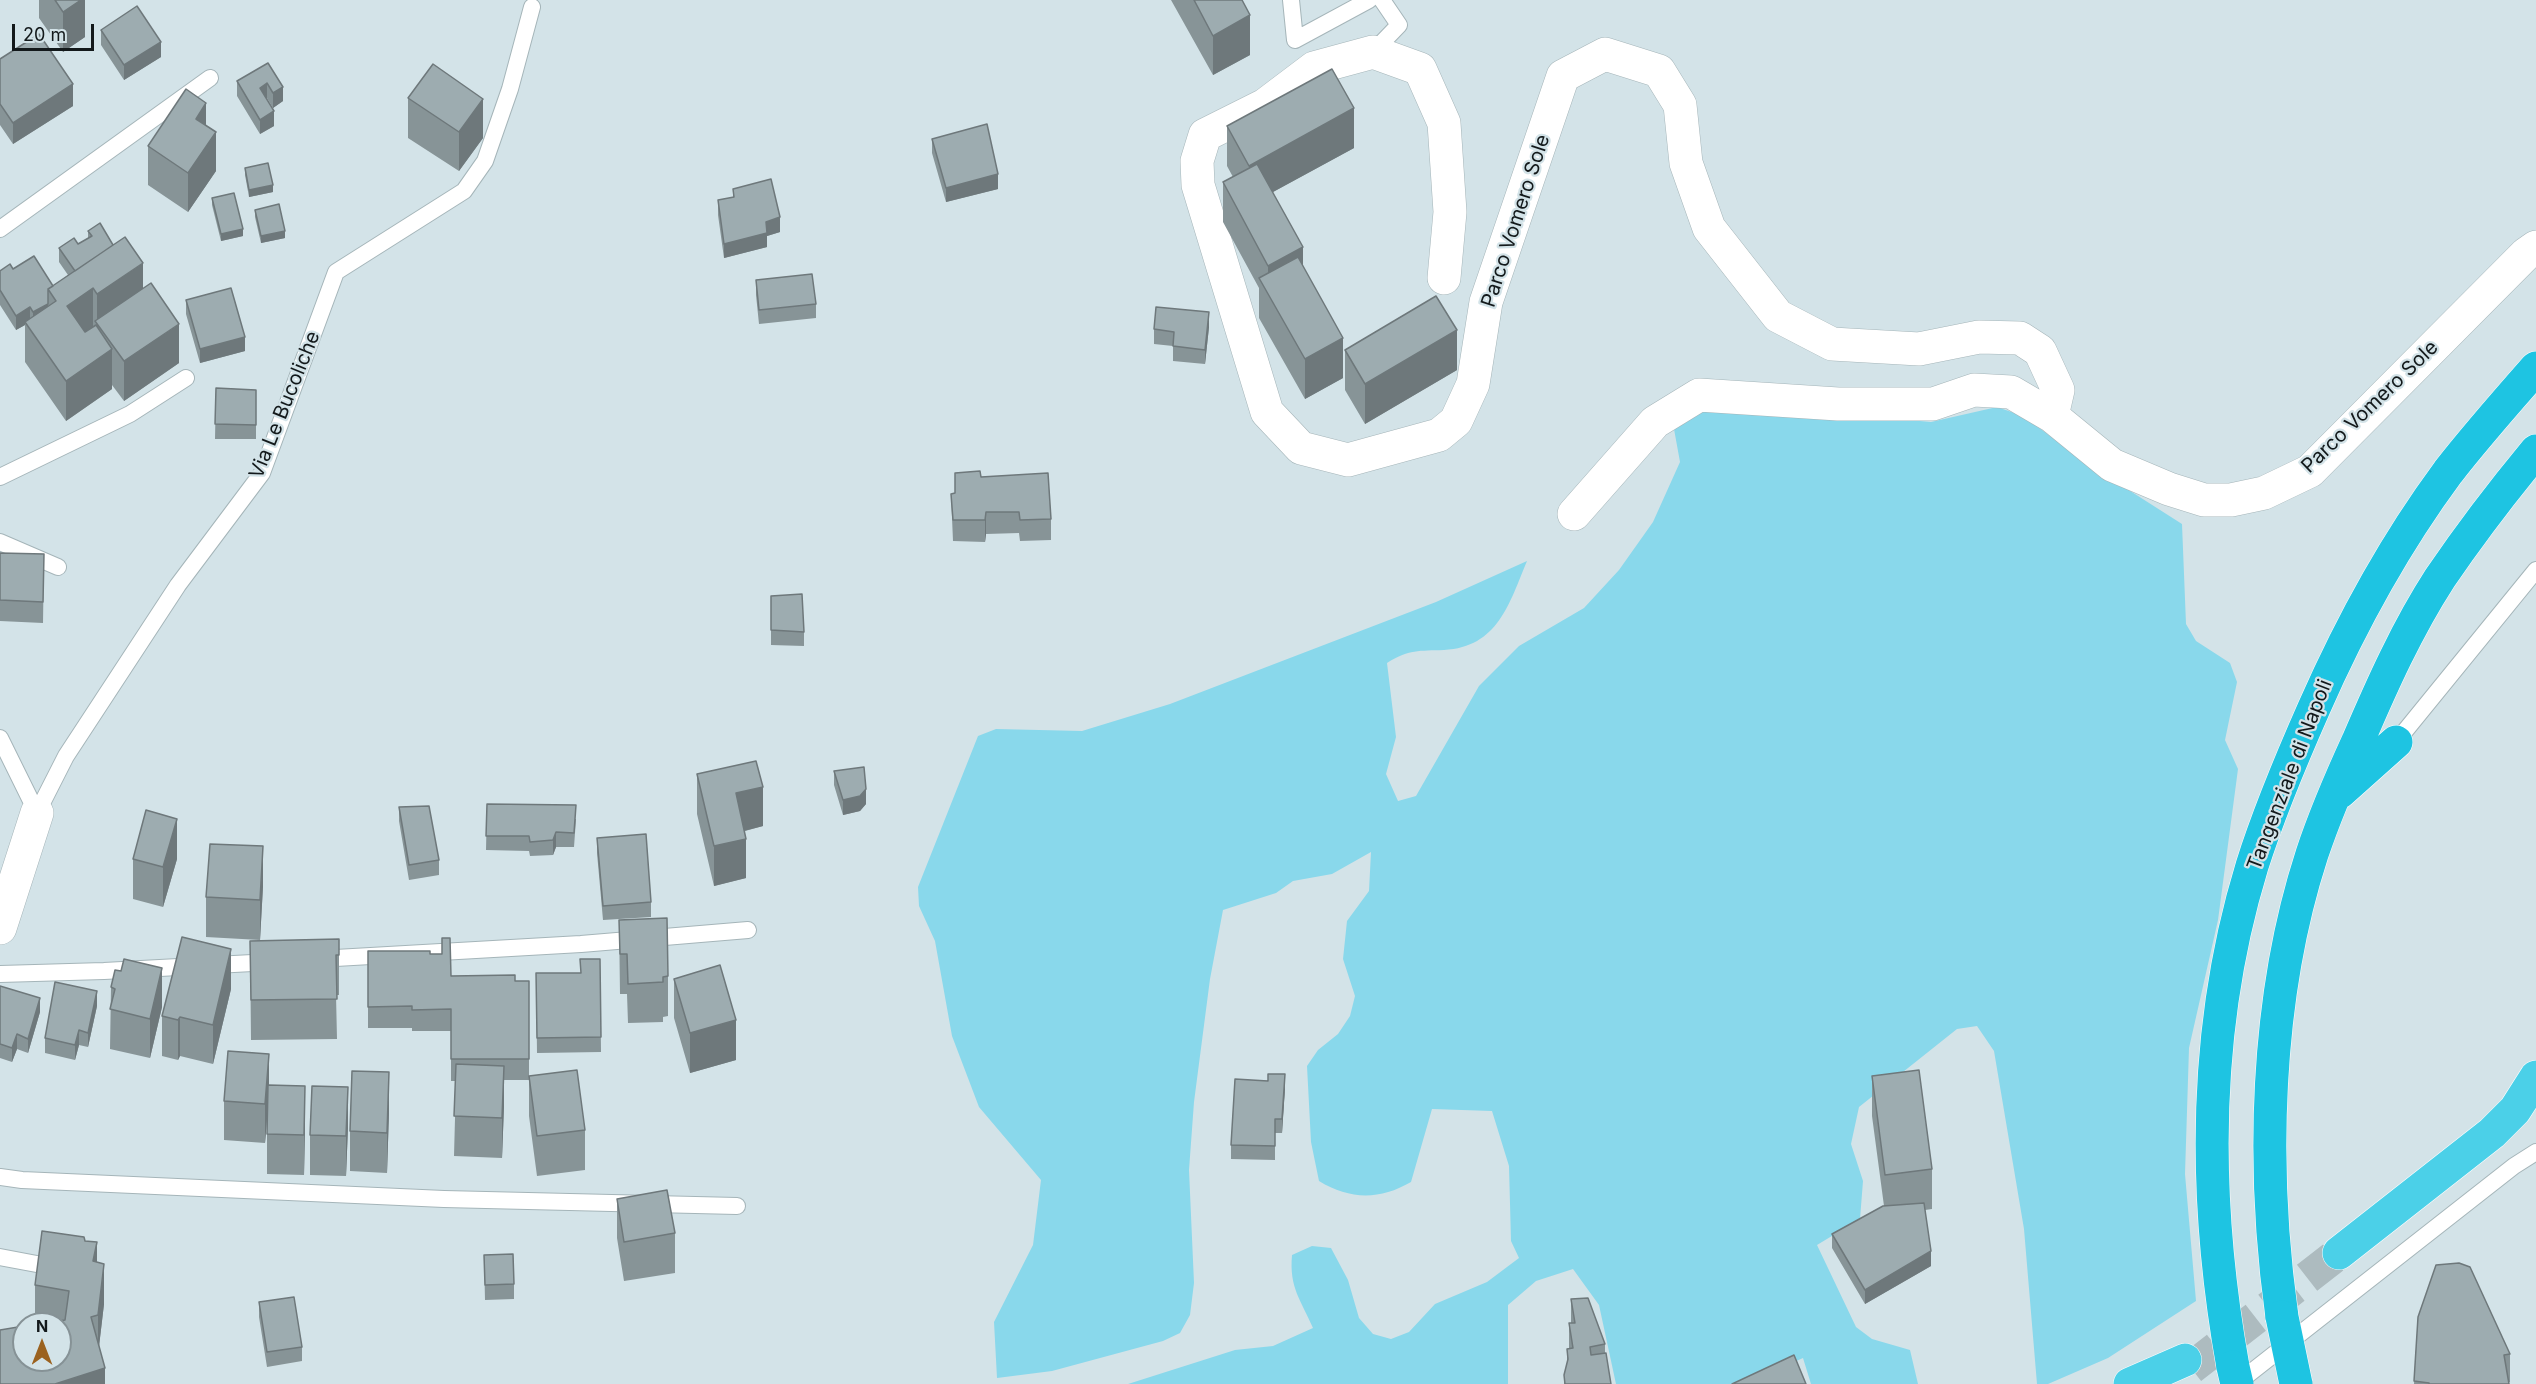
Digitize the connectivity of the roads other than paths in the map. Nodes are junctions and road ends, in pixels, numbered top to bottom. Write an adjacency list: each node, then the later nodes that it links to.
1 (1292, 0): 2 (lane)
2 (1369, 0)
3 (1382, 0): 5 (lane)
4 (532, 7): 22 (lane, Via Le Bucoliche)
5 (1373, 52): 9 (street); 12 (street, Parco Vomero Sole)
6 (210, 78): 7 (lane)
7 (0, 230)
8 (2536, 247): 12 (street, Parco Vomero Sole)
9 (1444, 278)
10 (2536, 368): 36 (highway, Tangenziale di Napoli)
11 (186, 378): 14 (lane)
12 (2052, 416): 15 (street, Parco Vomero Sole)
13 (2536, 451): 21 (highway)
14 (0, 477)
15 (1574, 514)
16 (0, 542): 17 (lane)
17 (58, 567)
18 (2536, 570): 20 (lane)
19 (0, 738): 22 (lane)
20 (2396, 742): 21 (highway)
21 (2332, 799): 38 (highway, bridge)
22 (37, 813): 23 (street, Via Le Bucoliche)
23 (0, 928)
24 (748, 930): 25 (lane)
25 (0, 974)
26 (2536, 1077): 28 (highway)
27 (2536, 1101): 28 (lane)
28 (2492, 1133): 32 (highway)
29 (2536, 1152): 36 (lane)
30 (0, 1177): 31 (lane)
31 (737, 1206)
32 (2339, 1253)
33 (0, 1257): 34 (lane)
34 (79, 1272)
35 (2182, 1371): 37 (highway)
36 (2235, 1378)
37 (2130, 1384)
38 (2296, 1384)

